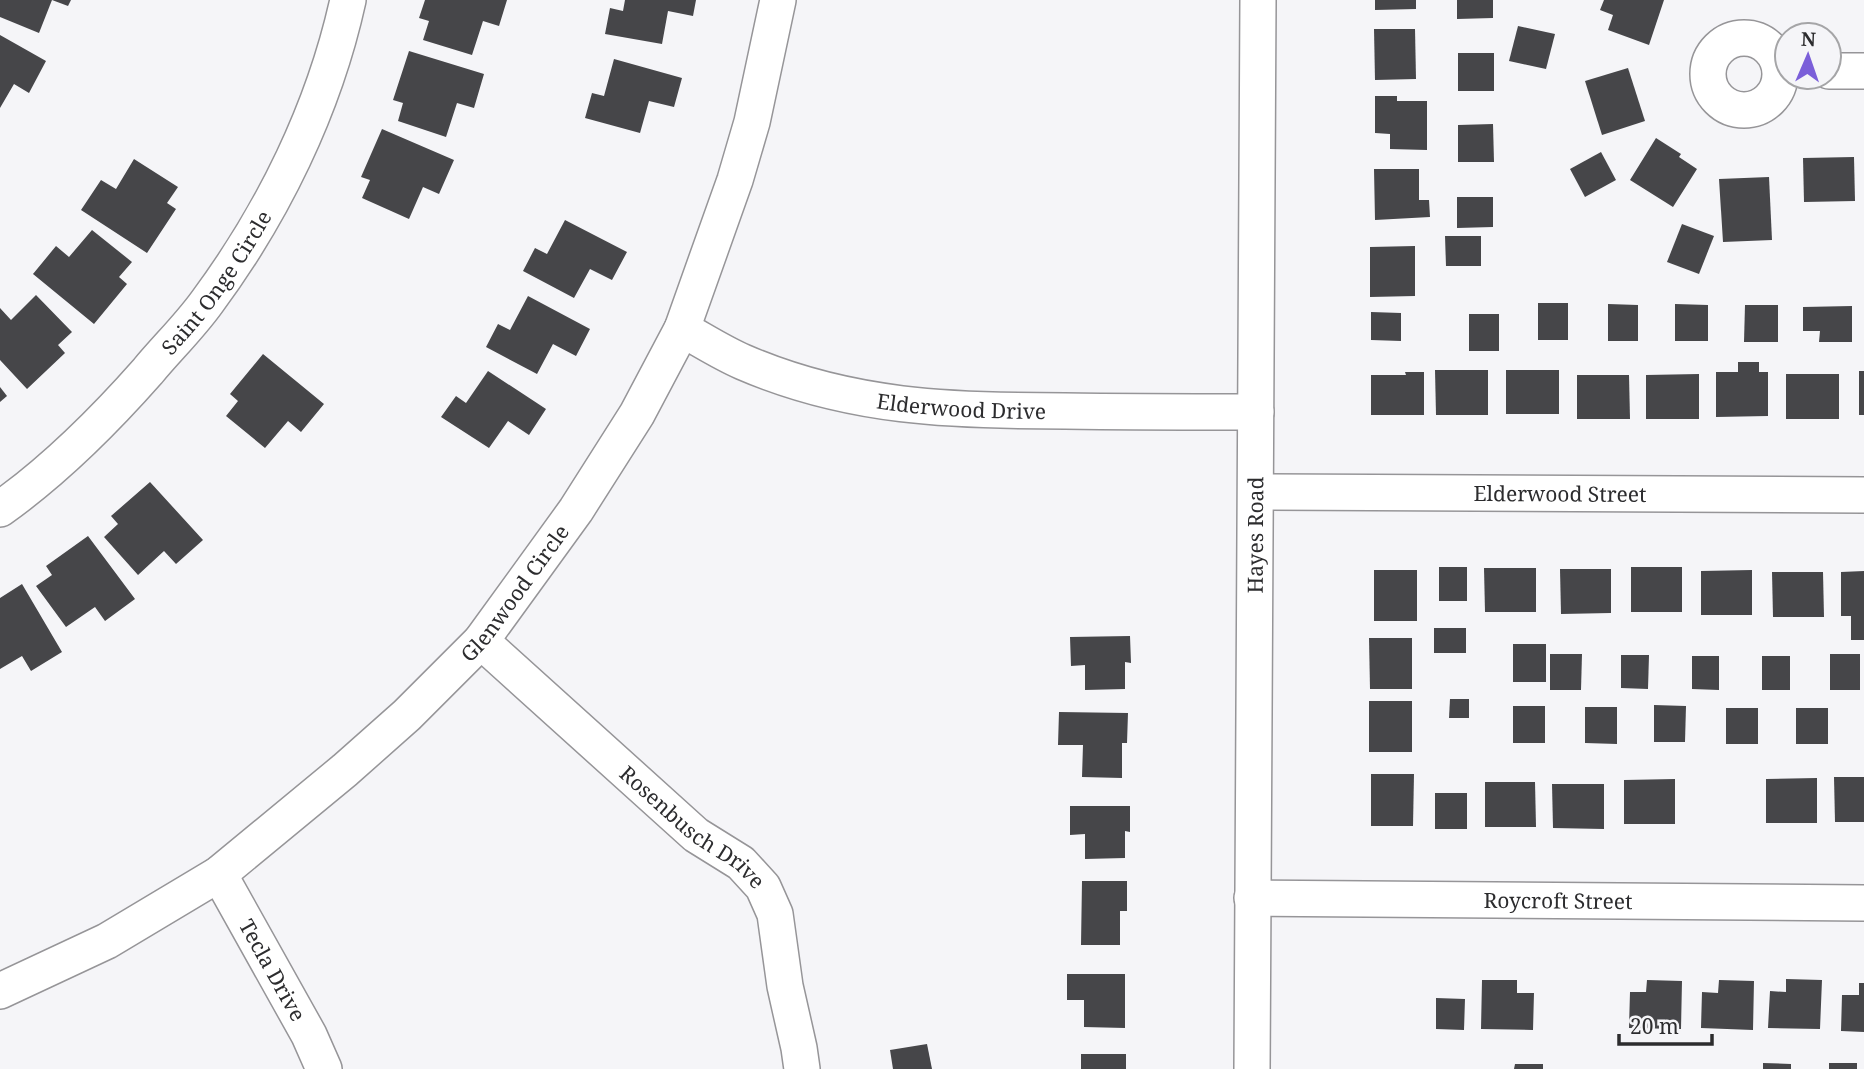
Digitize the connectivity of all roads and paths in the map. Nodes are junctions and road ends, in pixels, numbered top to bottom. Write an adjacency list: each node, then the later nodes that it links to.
1 (348, 0): 10 (street, Saint Onge Circle)
2 (778, 0): 6 (street, Glenwood Circle)
3 (1258, 0): 7 (street, Hayes Road)
4 (1843, 71): 5 (street)
5 (1864, 71)
6 (682, 329): 7 (street, Elderwood Drive); 11 (street, Glenwood Circle)
7 (1256, 412): 8 (street, Hayes Road)
8 (1256, 492): 9 (street, Elderwood Street); 13 (street, Hayes Road)
9 (1864, 495)
10 (0, 509)
11 (481, 641): 12 (street, Glenwood Circle); 17 (street, Rosenbusch Drive)
12 (219, 874): 15 (street, Glenwood Circle); 16 (street, Tecla Drive)
13 (1252, 898): 14 (street, Roycroft Street); 18 (street, Hayes Road)
14 (1864, 903)
15 (0, 991)
16 (324, 1069)
17 (802, 1069)
18 (1252, 1069)

